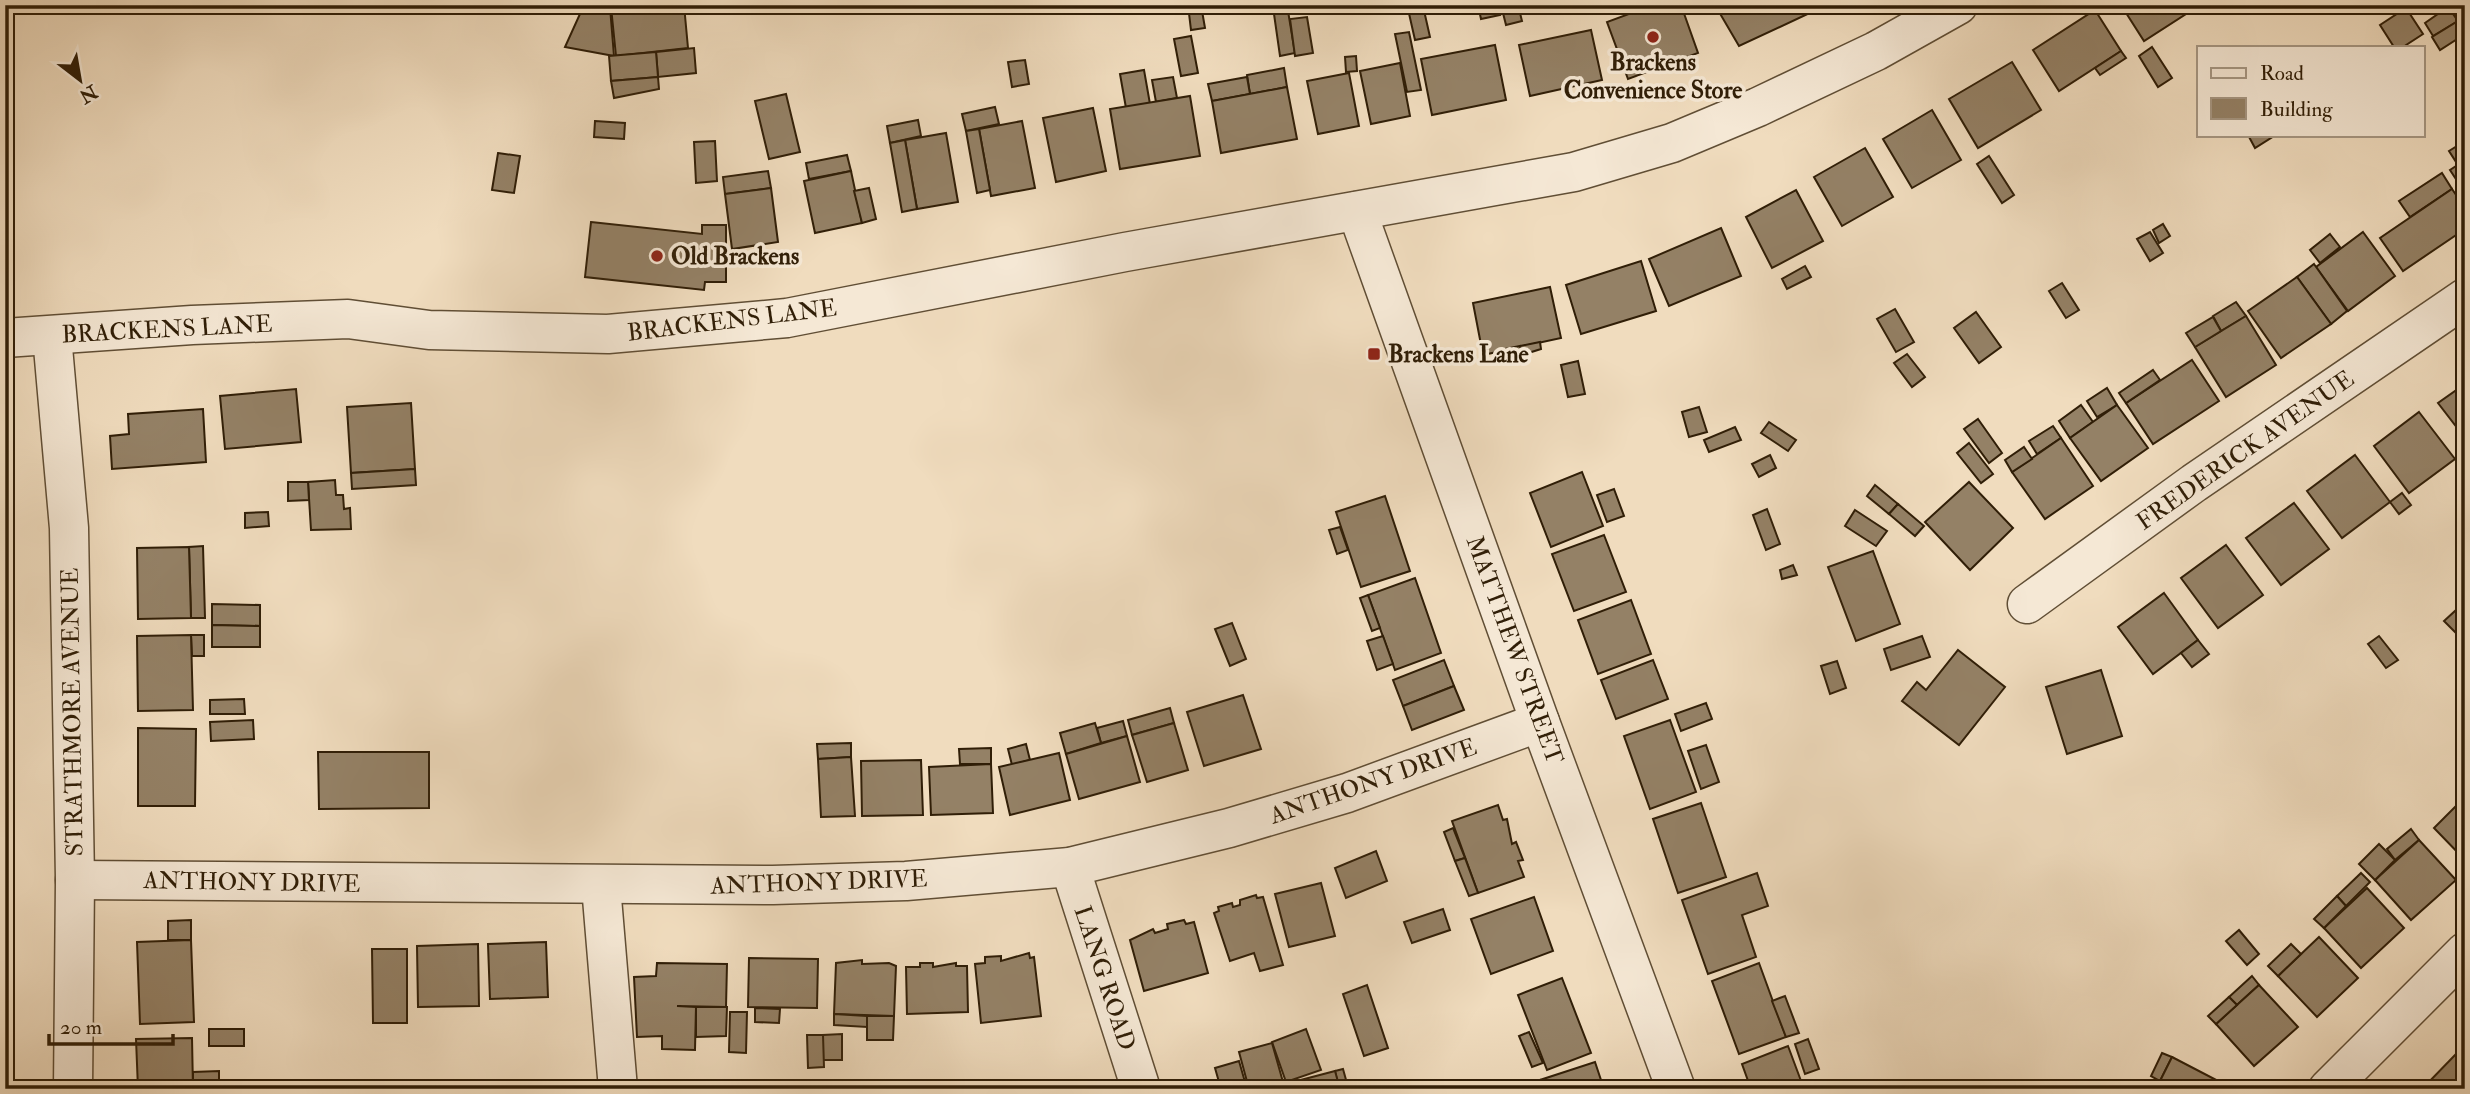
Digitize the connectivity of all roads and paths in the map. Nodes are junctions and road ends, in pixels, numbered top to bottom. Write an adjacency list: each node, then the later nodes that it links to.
1 (1941, 10): 2 (street, BRACKENS LANE)
2 (1357, 211): 4 (street, BRACKENS LANE); 7 (street, MATTHEW STREET)
3 (2465, 298): 6 (street, FREDERICK AVENUE)
4 (52, 336): 5 (street, BRACKENS LANE); 9 (street, STRATHMORE AVENUE)
5 (5, 338)
6 (2027, 604)
7 (1540, 722): 8 (street, ANTHONY DRIVE); 15 (street, MATTHEW STREET)
8 (1070, 867): 10 (street, ANTHONY DRIVE); 14 (street, LANG ROAD)
9 (75, 880): 10 (street, ANTHONY DRIVE); 12 (street, STRATHMORE AVENUE)
10 (601, 886): 13 (street)
11 (2465, 952): 16 (street)
12 (73, 1089)
13 (618, 1089)
14 (1141, 1089)
15 (1676, 1089)
16 (2328, 1089)

